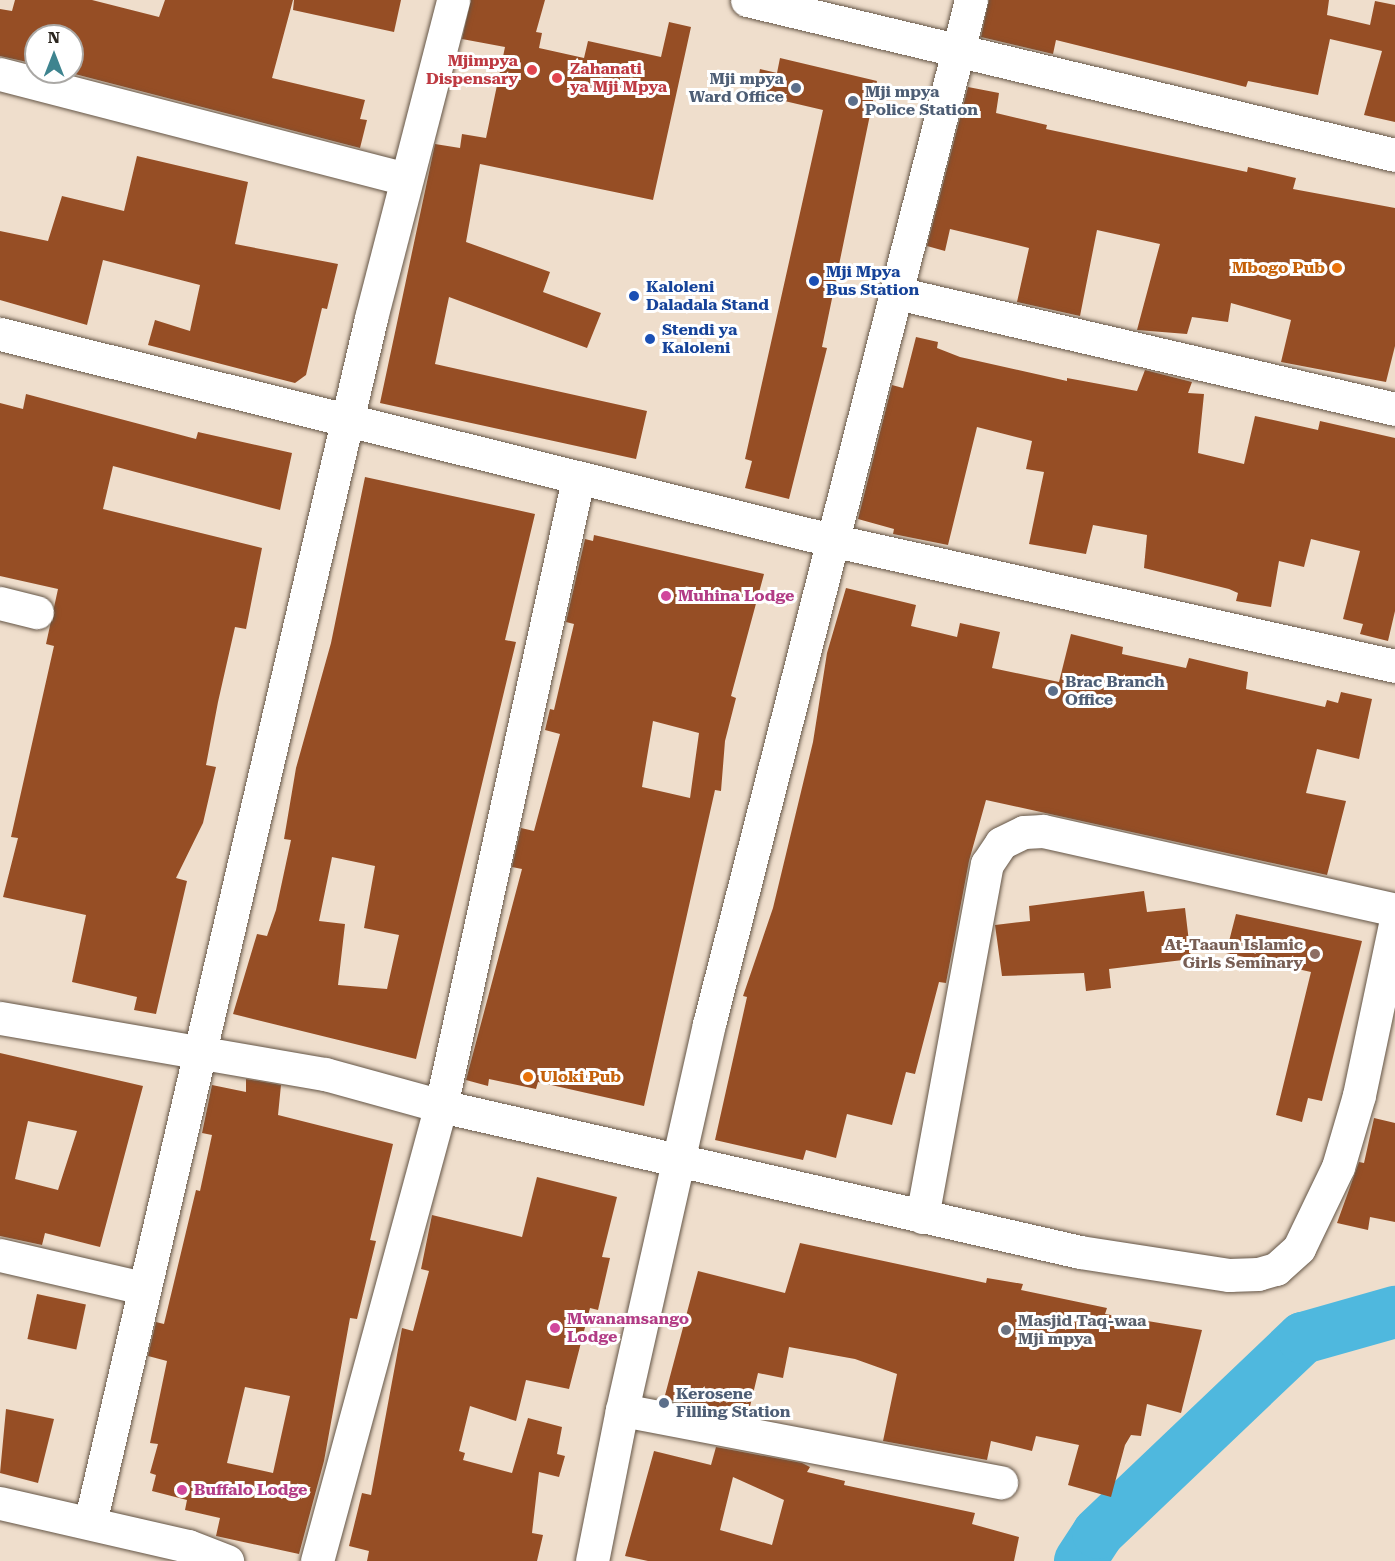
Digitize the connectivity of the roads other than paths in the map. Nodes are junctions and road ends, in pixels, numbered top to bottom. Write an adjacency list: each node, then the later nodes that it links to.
1 (453, 0): 7 (street)
2 (747, 0): 4 (street)
3 (971, 0): 4 (street)
4 (956, 52): 6 (street); 8 (street)
5 (0, 74): 7 (street)
6 (1395, 155)
7 (405, 179): 11 (street)
8 (897, 293): 10 (street); 13 (street)
9 (0, 334): 11 (street)
10 (1395, 409)
11 (349, 419): 12 (street); 20 (street)
12 (578, 479): 13 (street); 21 (street)
13 (831, 540): 16 (street); 22 (street)
14 (0, 603): 15 (street)
15 (37, 612)
16 (1395, 666)
17 (1395, 910): 23 (street)
18 (1395, 924): 23 (street)
19 (0, 1018): 20 (street)
20 (200, 1055): 21 (street); 25 (street)
21 (441, 1106): 22 (street); 31 (street)
22 (677, 1157): 23 (street); 26 (street)
23 (922, 1217)
24 (0, 1255): 25 (street)
25 (143, 1288): 29 (street)
26 (622, 1410): 27 (street); 32 (street)
27 (1001, 1482)
28 (0, 1503): 29 (street)
29 (90, 1523): 30 (street)
30 (227, 1561)
31 (317, 1561)
32 (592, 1561)

